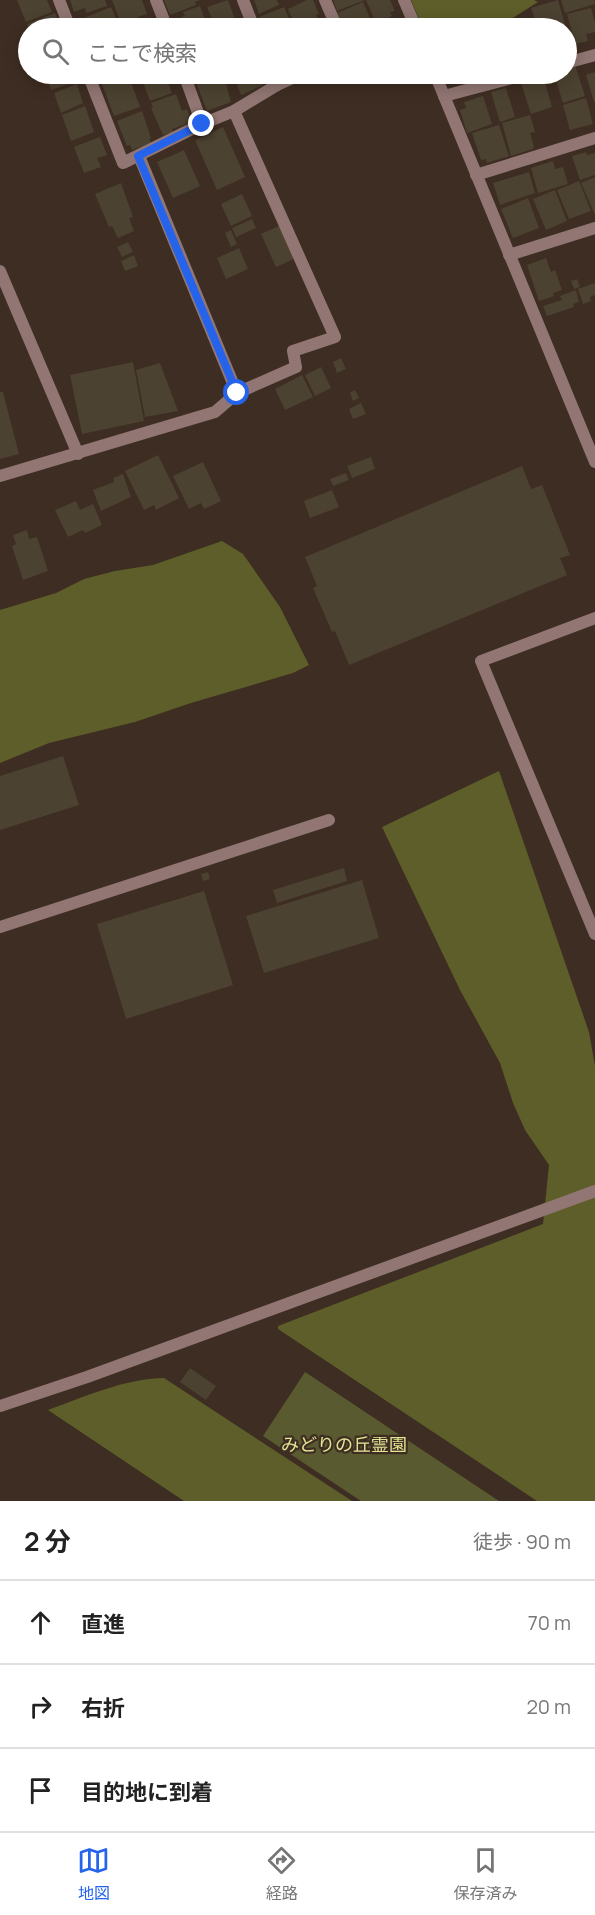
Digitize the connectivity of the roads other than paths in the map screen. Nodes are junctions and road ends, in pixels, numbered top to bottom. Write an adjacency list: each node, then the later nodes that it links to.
1 (59, 0): 6 (street)
2 (156, 0): 7 (street)
3 (243, 0): 8 (street)
4 (325, 0): 9 (street)
5 (404, 0): 10 (street)
6 (66, 18)
7 (163, 18)
8 (250, 18)
9 (333, 18)
10 (411, 18)
11 (595, 55): 12 (street)
12 (577, 60)
13 (92, 84): 22 (street)
14 (188, 84): 20 (street)
15 (269, 84): 19 (street)
16 (439, 84): 18 (street)
17 (489, 84): 18 (street)
18 (444, 96): 23 (street)
19 (234, 111): 20 (street); 27 (street)
20 (202, 124): 22 (street)
21 (595, 138): 23 (street)
22 (138, 156): 27 (street)
23 (476, 175): 25 (street)
24 (595, 228): 25 (street)
25 (509, 255): 29 (street)
26 (0, 271): 28 (street)
27 (237, 393): 28 (street)
28 (78, 454): 30 (street)
29 (595, 462)
30 (0, 476)
31 (595, 618): 34 (street)
32 (329, 820): 33 (street)
33 (0, 927)
34 (595, 934)
35 (595, 1191): 36 (street)
36 (0, 1406)

